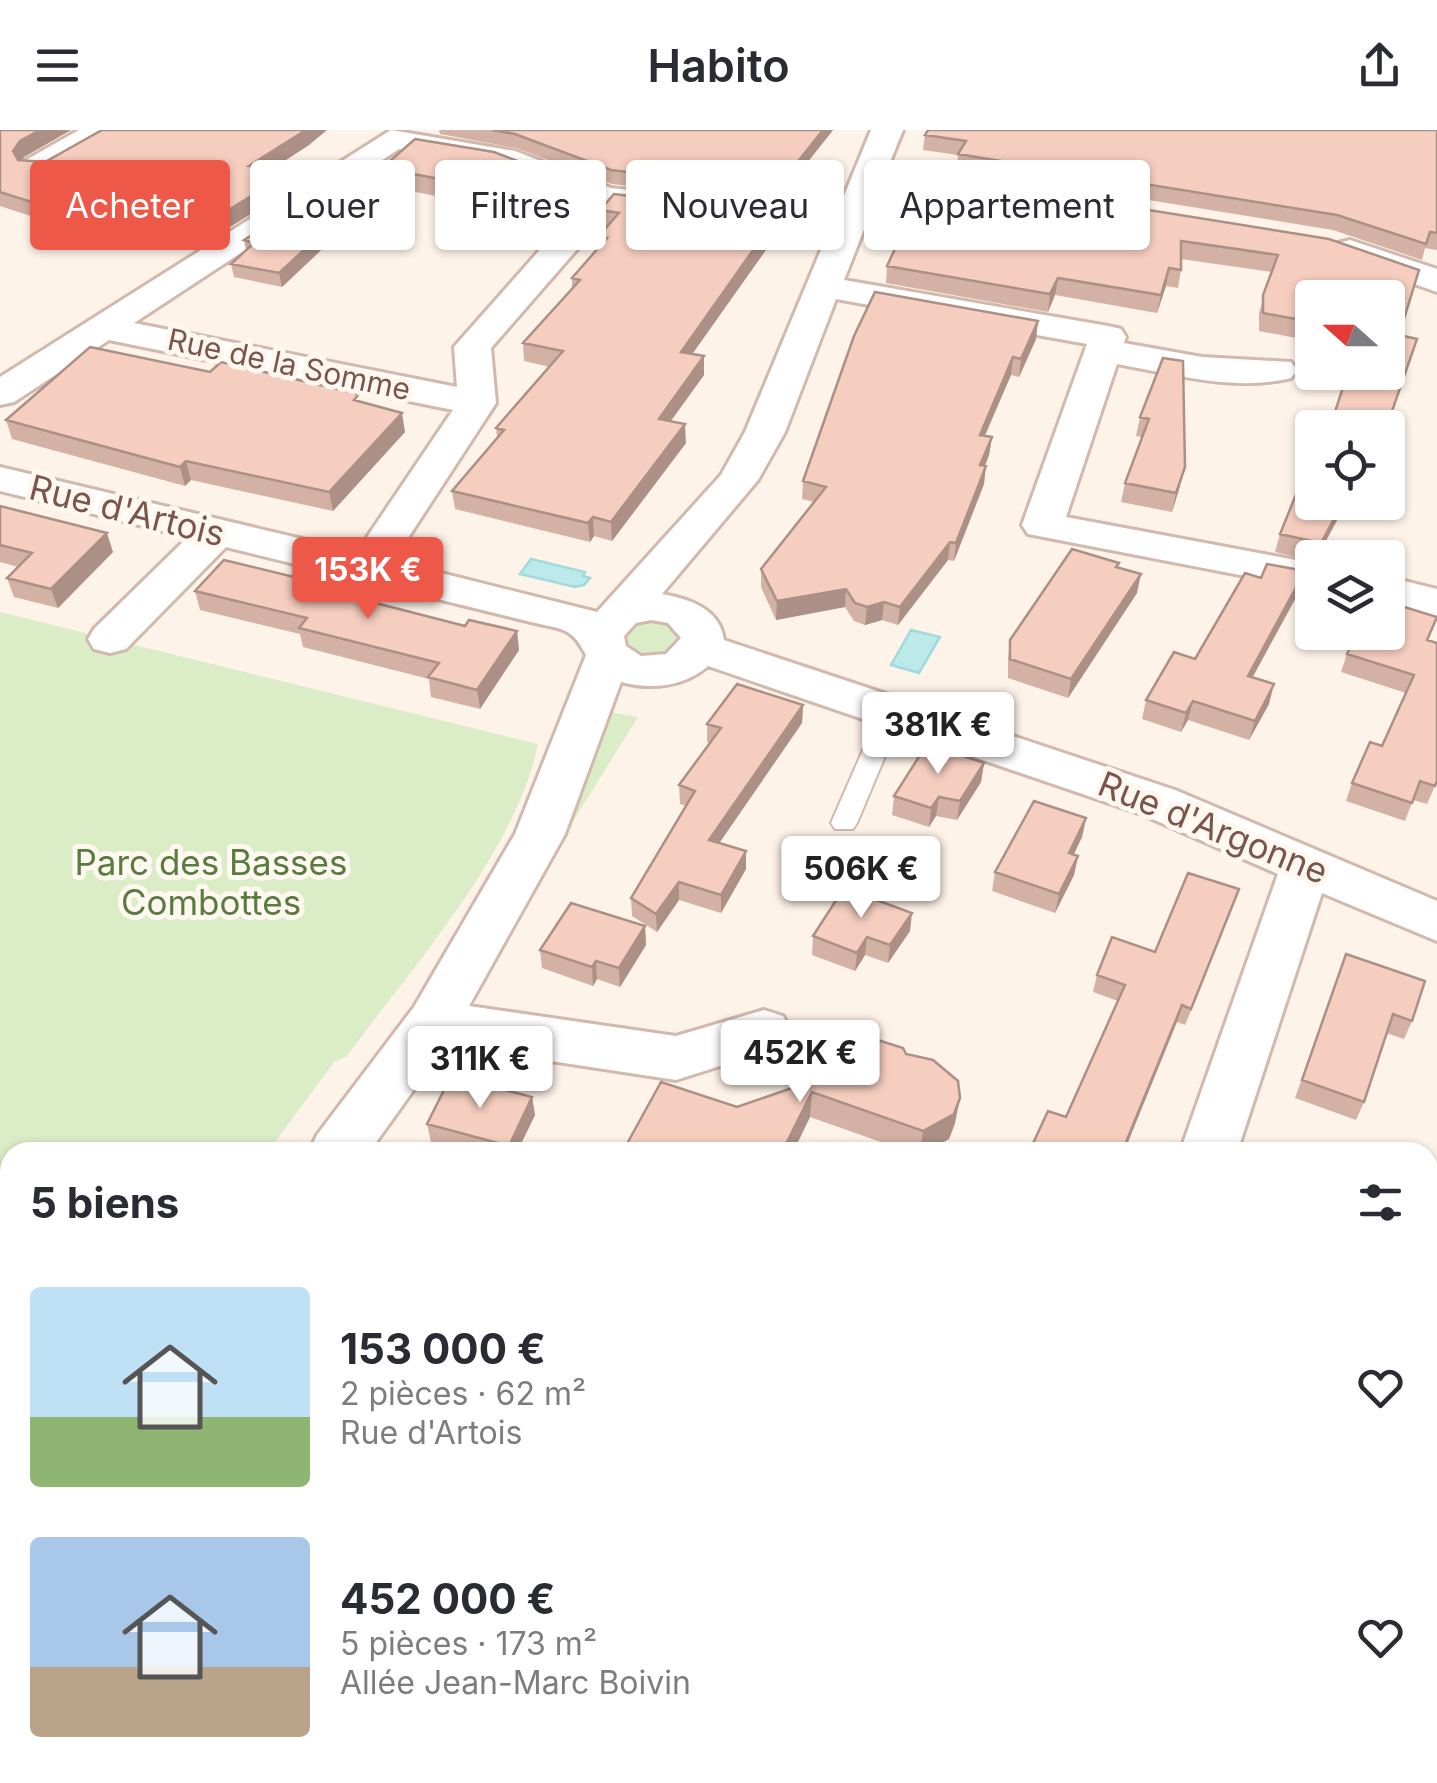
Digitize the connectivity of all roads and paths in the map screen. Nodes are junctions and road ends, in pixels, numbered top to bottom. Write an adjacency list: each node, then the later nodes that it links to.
1 (102, 130): 3 (street)
2 (887, 130): 5 (street)
3 (48, 160)
4 (509, 160): 13 (street)
5 (874, 160)
6 (864, 186): 8 (street)
7 (606, 197): 8 (street)
8 (849, 226): 12 (street)
9 (1313, 241): 11 (street)
10 (558, 250): 17 (street)
11 (1437, 281)
12 (826, 287): 14 (street); 24 (street)
13 (102, 327): 16 (street); 17 (street, Rue de la Somme)
14 (1105, 351): 15 (street); 21 (street)
15 (1278, 370)
16 (0, 394)
17 (477, 403): 20 (street)
18 (0, 479): 19 (street, Rue d'Artois)
19 (216, 533): 20 (street, Rue d'Artois); 25 (street)
20 (366, 570): 24 (street, Rue d'Artois)
21 (1295, 573)
22 (1405, 595): 23 (street)
23 (1437, 603)
24 (610, 634): 26 (street); 26 (street); 31 (street)
25 (110, 639)
26 (701, 648): 27 (street, Rue d'Argonne)
27 (892, 712): 28 (lane); 29 (street, Rue d'Argonne)
28 (844, 824)
29 (1306, 865): 30 (street, Rue d'Argonne); 34 (street)
30 (1437, 922)
31 (433, 1022): 32 (street); 33 (street)
32 (764, 1032)
33 (344, 1142)
34 (1212, 1142)

